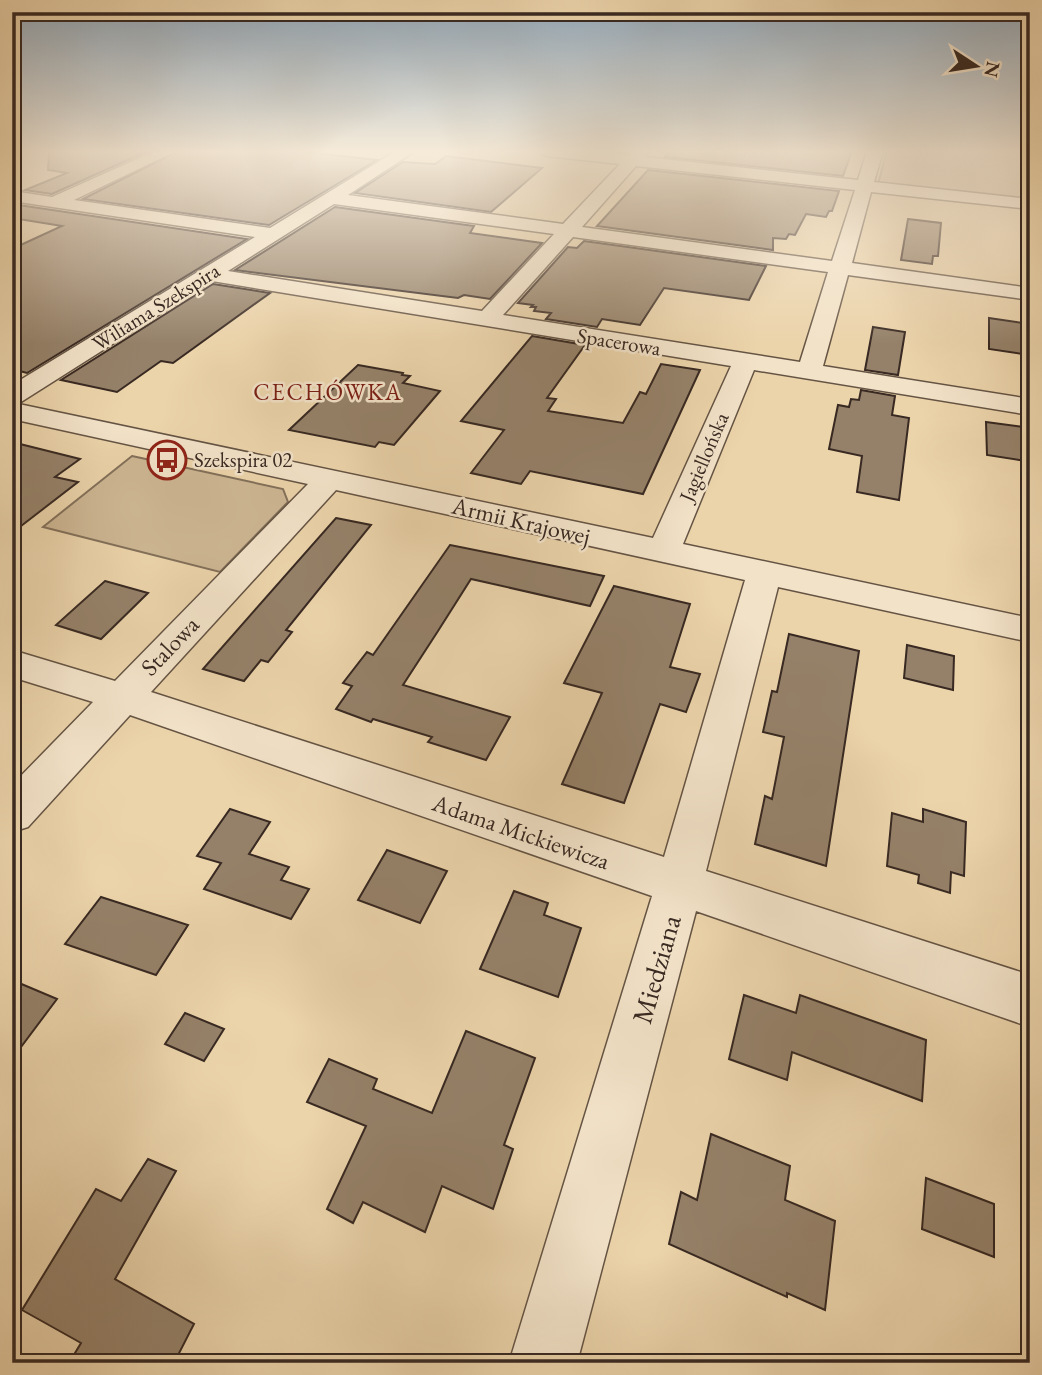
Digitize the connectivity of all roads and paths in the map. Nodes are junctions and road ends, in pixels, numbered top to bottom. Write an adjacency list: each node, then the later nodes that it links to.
1 (144, 215): 7 (street)
2 (303, 215): 7 (street, Wiliama Szekspira)
3 (458, 215): 6 (street)
4 (582, 215): 6 (street)
5 (855, 215): 8 (street)
6 (569, 230): 8 (street); 11 (street)
7 (273, 234): 9 (street, Wiliama Szekspira)
8 (839, 268): 10 (street); 13 (street)
9 (209, 274): 11 (street, Spacerowa); 14 (street, Wiliama Szekspira)
10 (1030, 294)
11 (485, 320): 12 (street, Spacerowa)
12 (745, 362): 13 (street, Spacerowa); 18 (street, Jagiellońska)
13 (809, 372): 15 (street, Spacerowa)
14 (12, 396)
15 (1030, 407)
16 (12, 411): 17 (street, Armii Krajowej)
17 (329, 480): 18 (street, Armii Krajowej); 22 (street, Stalowa)
18 (663, 553): 19 (street, Armii Krajowej)
19 (764, 574): 20 (street, Armii Krajowej); 24 (street, Miedziana)
20 (1030, 630)
21 (12, 663): 22 (street, Adama Mickiewicza)
22 (122, 697): 23 (street, Stalowa); 24 (street, Adama Mickiewicza)
23 (12, 814)
24 (679, 886): 25 (street, Adama Mickiewicza); 26 (street, Miedziana)
25 (1030, 1001)
26 (544, 1363)

